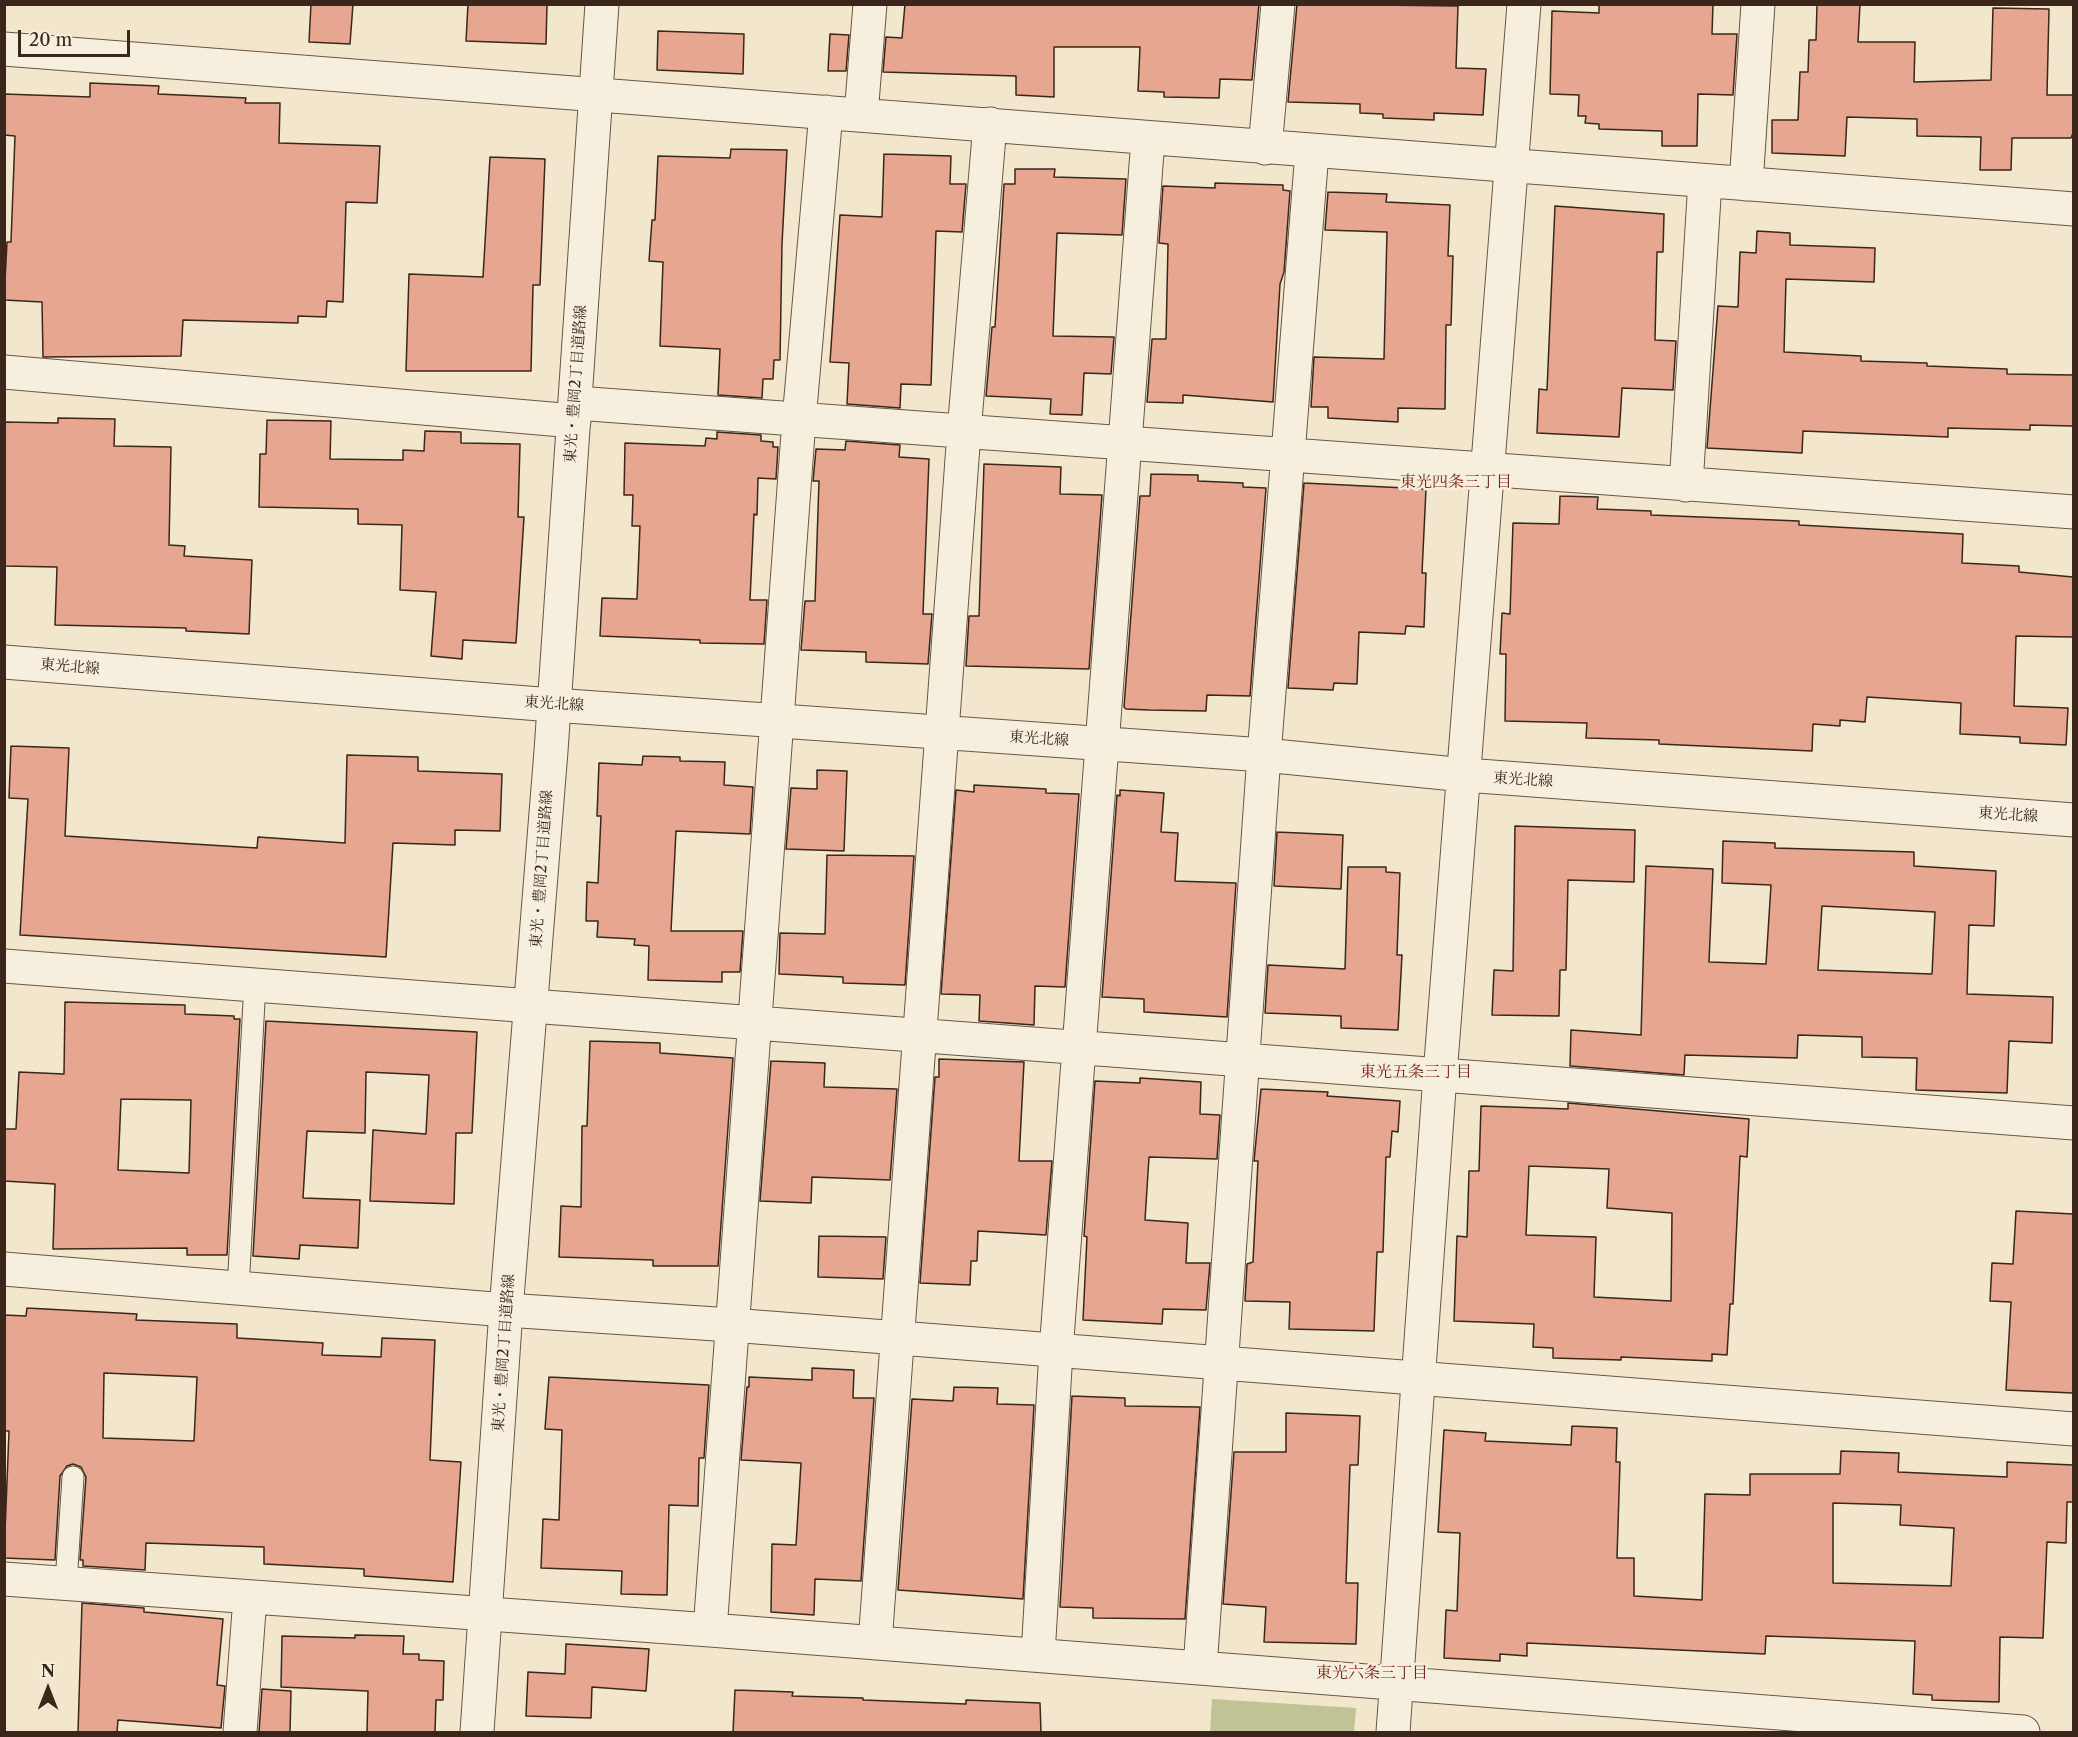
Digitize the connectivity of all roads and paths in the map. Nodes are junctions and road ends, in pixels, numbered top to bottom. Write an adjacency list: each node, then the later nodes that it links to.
1 (602, 4): 7 (street, 東光・豊岡2丁目道路線)
2 (870, 4): 9 (street)
3 (1278, 4): 12 (street)
4 (1524, 4): 14 (street)
5 (1758, 4): 16 (street)
6 (4, 49): 7 (street)
7 (595, 94): 8 (street); 19 (street, 東光・豊岡2丁目道路線)
8 (826, 112): 9 (street); 20 (street)
9 (861, 115): 10 (street)
10 (990, 124): 11 (street); 21 (street)
11 (1148, 139): 12 (street); 22 (street)
12 (1265, 148): 13 (street)
13 (1312, 152): 14 (street); 23 (street)
14 (1510, 167): 15 (street); 24 (street)
15 (1705, 181): 16 (street); 25 (street)
16 (1746, 184): 17 (street)
17 (2073, 209)
18 (4, 372): 19 (street)
19 (575, 412): 20 (street); 28 (street, 東光・豊岡2丁目道路線)
20 (799, 420): 21 (street); 29 (street)
21 (964, 432): 22 (street); 30 (street)
22 (1125, 444): 23 (street); 31 (street)
23 (1287, 456): 24 (street); 32 (street)
24 (1487, 471): 25 (street); 33 (street)
25 (1686, 485): 26 (street)
26 (2073, 512)
27 (4, 662): 28 (street, 東光北線)
28 (553, 705): 29 (street, 東光北線); 37 (street, 東光・豊岡2丁目道路線)
29 (777, 720): 30 (street, 東光北線); 38 (street)
30 (942, 731): 31 (street, 東光北線); 39 (street)
31 (1102, 743): 32 (street, 東光北線); 40 (street)
32 (1264, 755): 33 (street, 東光北線); 41 (street)
33 (1465, 776): 34 (street, 東光北線); 42 (street)
34 (2073, 820)
35 (4, 966): 36 (street)
36 (255, 984): 37 (street); 45 (lane)
37 (531, 1004): 38 (street); 46 (street, 東光・豊岡2丁目道路線)
38 (754, 1021): 39 (street); 47 (street)
39 (921, 1034): 40 (street); 48 (street)
40 (1079, 1046): 41 (street); 49 (street)
41 (1243, 1059): 42 (street); 50 (street)
42 (1440, 1076): 43 (street); 51 (street)
43 (2073, 1123)
44 (4, 1269): 45 (street)
45 (238, 1288): 46 (street)
46 (506, 1310): 47 (street); 57 (street, 東光・豊岡2丁目道路線)
47 (731, 1325): 48 (street); 58 (street)
48 (898, 1338): 49 (street); 59 (street)
49 (1056, 1351): 50 (street); 60 (street)
50 (1222, 1364): 51 (street); 61 (street)
51 (1419, 1379): 52 (street); 62 (street)
52 (2073, 1430)
53 (73, 1477): 55 (lane)
54 (4, 1579): 55 (street)
55 (66, 1583): 56 (street)
56 (250, 1597): 57 (street); 63 (street)
57 (487, 1614): 58 (street); 64 (street, 東光・豊岡2丁目道路線)
58 (710, 1630): 59 (street)
59 (875, 1643): 60 (street)
60 (1038, 1655): 61 (street)
61 (1200, 1668): 62 (street)
62 (1397, 1684): 65 (street); 66 (street)
63 (240, 1732)
64 (477, 1732)
65 (1393, 1732)
66 (2023, 1732)

